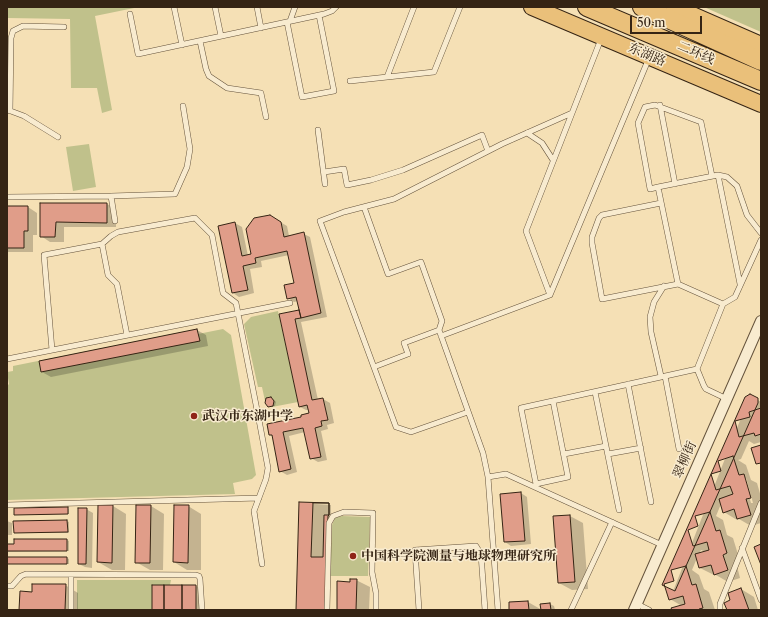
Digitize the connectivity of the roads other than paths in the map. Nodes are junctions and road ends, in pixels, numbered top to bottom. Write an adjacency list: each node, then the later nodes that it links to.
1 (174, 7): 20 (lane)
2 (215, 7): 17 (lane)
3 (257, 7): 16 (lane)
4 (295, 7): 14 (lane)
5 (336, 7): 13 (lane)
6 (414, 7): 24 (lane)
7 (460, 7): 24 (lane)
8 (532, 7): 18 (main road, 东湖路)
9 (587, 7): 26 (highway, 二环线)
10 (642, 7): 23 (highway, 二环线)
11 (674, 7): 21 (main road)
12 (130, 14): 20 (lane)
13 (319, 15): 14 (lane); 14 (lane)
14 (288, 22): 16 (lane)
15 (64, 27): 30 (lane)
16 (261, 28): 17 (lane)
17 (221, 36): 19 (lane)
18 (602, 36): 22 (main road, 东湖路); 31 (lane)
19 (200, 41): 20 (lane); 32 (lane)
20 (182, 45)
21 (761, 45)
22 (650, 56): 27 (main road, 东湖路); 55 (lane)
23 (761, 61)
24 (387, 77): 25 (lane)
25 (350, 81)
26 (761, 81)
27 (761, 104)
28 (660, 105): 40 (lane); 42 (lane); 43 (lane)
29 (183, 106): 45 (lane)
30 (9, 110): 35 (lane)
31 (572, 113): 34 (lane); 37 (lane)
32 (266, 117)
33 (318, 130): 38 (lane)
34 (527, 133): 36 (lane); 37 (lane)
35 (58, 137)
36 (488, 152): 38 (lane); 47 (lane)
37 (553, 160): 55 (lane)
38 (324, 172): 41 (lane)
39 (718, 175): 40 (lane); 49 (lane); 53 (lane)
40 (712, 176): 42 (lane)
41 (325, 184)
42 (676, 184): 43 (lane)
43 (658, 187): 46 (lane)
44 (7, 196): 45 (lane)
45 (111, 196): 48 (lane)
46 (661, 202): 52 (lane); 54 (lane)
47 (364, 207): 60 (lane); 65 (lane)
48 (115, 221)
49 (761, 233)
50 (761, 240): 53 (lane)
51 (102, 244): 58 (lane); 61 (lane); 63 (lane)
52 (678, 284): 54 (lane); 57 (lane)
53 (740, 284): 57 (lane)
54 (664, 286): 67 (lane)
55 (550, 295): 62 (lane)
56 (290, 303): 58 (lane)
57 (723, 304): 66 (lane)
58 (238, 313): 61 (lane); 79 (lane)
59 (761, 322): 70 (street, 翠柳街)
60 (439, 330): 62 (lane); 65 (lane)
61 (127, 335): 63 (lane)
62 (441, 336): 72 (lane)
63 (52, 350): 64 (lane)
64 (7, 358)
65 (374, 367): 72 (lane)
66 (697, 368): 67 (lane); 70 (lane)
67 (663, 376): 68 (lane); 75 (lane)
68 (628, 384): 69 (lane); 74 (lane)
69 (595, 392): 71 (lane); 73 (lane)
70 (727, 399): 85 (street, 翠柳街)
71 (553, 402): 76 (lane); 76 (lane)
72 (468, 412): 78 (lane)
73 (606, 446): 76 (lane); 77 (lane)
74 (641, 448): 77 (lane); 80 (lane)
75 (679, 449)
76 (564, 454)
77 (608, 454): 83 (lane)
78 (488, 476): 84 (lane); 98 (lane)
79 (259, 498): 82 (lane); 87 (lane)
80 (651, 502)
81 (761, 503): 86 (lane)
82 (7, 505)
83 (619, 510)
84 (612, 522): 85 (lane); 99 (lane)
85 (662, 545): 91 (street, 翠柳街)
86 (742, 548): 90 (lane); 101 (lane)
87 (262, 564)
88 (71, 575): 89 (lane); 92 (lane); 93 (lane)
89 (7, 586)
90 (761, 600)
91 (635, 607): 100 (lane)
92 (71, 610)
93 (202, 610)
94 (327, 610): 95 (lane)
95 (376, 610)
96 (419, 610): 97 (lane)
97 (485, 610)
98 (498, 610)
99 (571, 610)
100 (649, 610)
101 (720, 610)

